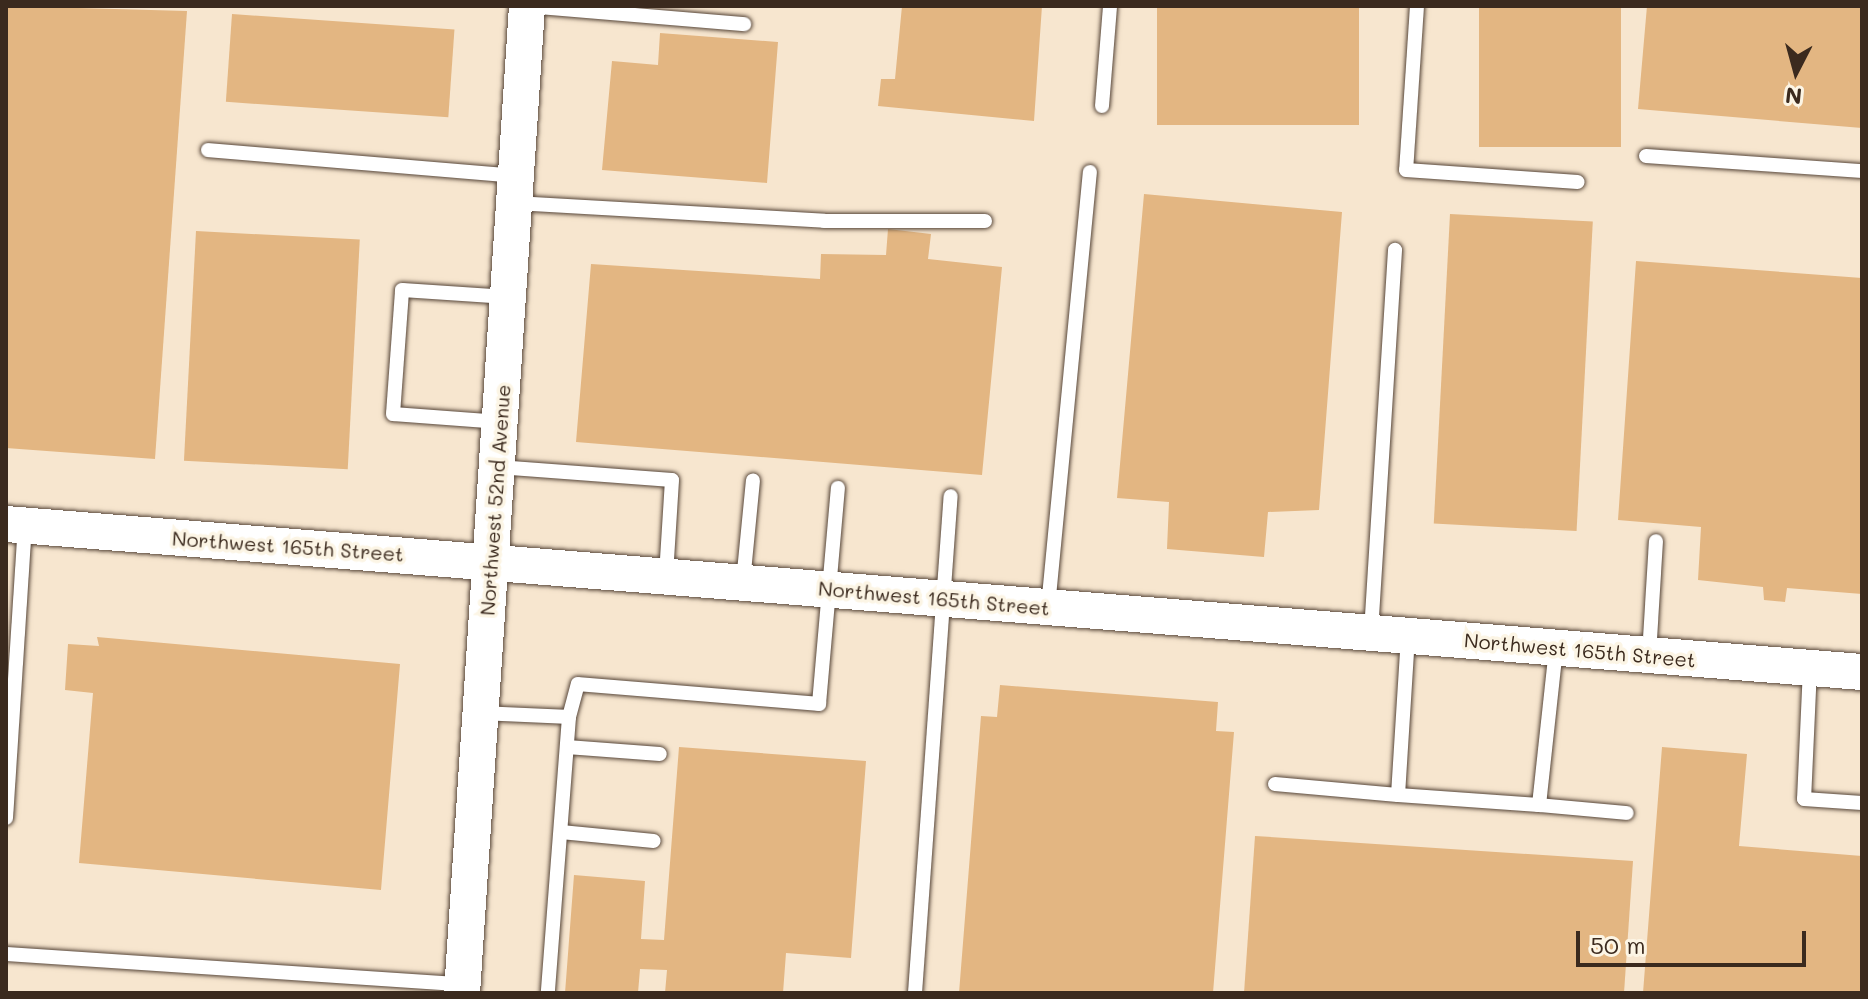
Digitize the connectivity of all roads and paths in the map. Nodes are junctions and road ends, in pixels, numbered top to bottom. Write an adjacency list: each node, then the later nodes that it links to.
1 (527, 6): 4 (lane); 11 (street, Northwest 52nd Avenue)
2 (1110, 6): 5 (lane)
3 (1417, 6): 10 (lane)
4 (744, 24)
5 (1102, 106)
6 (208, 150): 11 (lane)
7 (1646, 156): 8 (lane)
8 (1862, 171)
9 (1090, 172): 27 (lane)
10 (1578, 182)
11 (515, 190): 12 (lane); 14 (street, Northwest 52nd Avenue)
12 (985, 221)
13 (1395, 250): 28 (lane)
14 (508, 297): 15 (street, Northwest 52nd Avenue); 15 (lane)
15 (500, 422): 16 (street, Northwest 52nd Avenue)
16 (497, 467): 22 (street, Northwest 52nd Avenue); 23 (lane)
17 (753, 480): 24 (lane)
18 (838, 488): 25 (lane)
19 (951, 496): 26 (lane)
20 (16, 525): 22 (street, Northwest 165th Street); 43 (lane)
21 (1656, 541): 31 (lane)
22 (490, 562): 23 (street, Northwest 165th Street); 34 (street, Northwest 52nd Avenue)
23 (666, 576): 24 (street, Northwest 165th Street)
24 (743, 582): 25 (street, Northwest 165th Street)
25 (831, 589): 26 (street, Northwest 165th Street); 35 (lane)
26 (944, 598): 27 (street, Northwest 165th Street); 49 (lane)
27 (1048, 607): 28 (street, Northwest 165th Street)
28 (1371, 633): 29 (street, Northwest 165th Street)
29 (1408, 636): 30 (street, Northwest 165th Street); 39 (lane)
30 (1556, 648): 31 (street, Northwest 165th Street); 41 (lane)
31 (1649, 655): 32 (street, Northwest 165th Street)
32 (1810, 668): 33 (street, Northwest 165th Street); 40 (lane)
33 (1862, 672)
34 (481, 713): 35 (lane); 47 (street, Northwest 52nd Avenue)
35 (569, 717): 36 (lane)
36 (567, 747): 37 (lane); 44 (lane)
37 (660, 754)
38 (1275, 784): 39 (lane)
39 (1398, 795): 41 (lane)
40 (1862, 803)
41 (1539, 805): 42 (lane)
42 (1627, 813)
43 (6, 818)
44 (561, 832): 45 (lane); 48 (lane)
45 (654, 841)
46 (6, 954): 47 (lane)
47 (462, 988)
48 (548, 993)
49 (915, 993)

